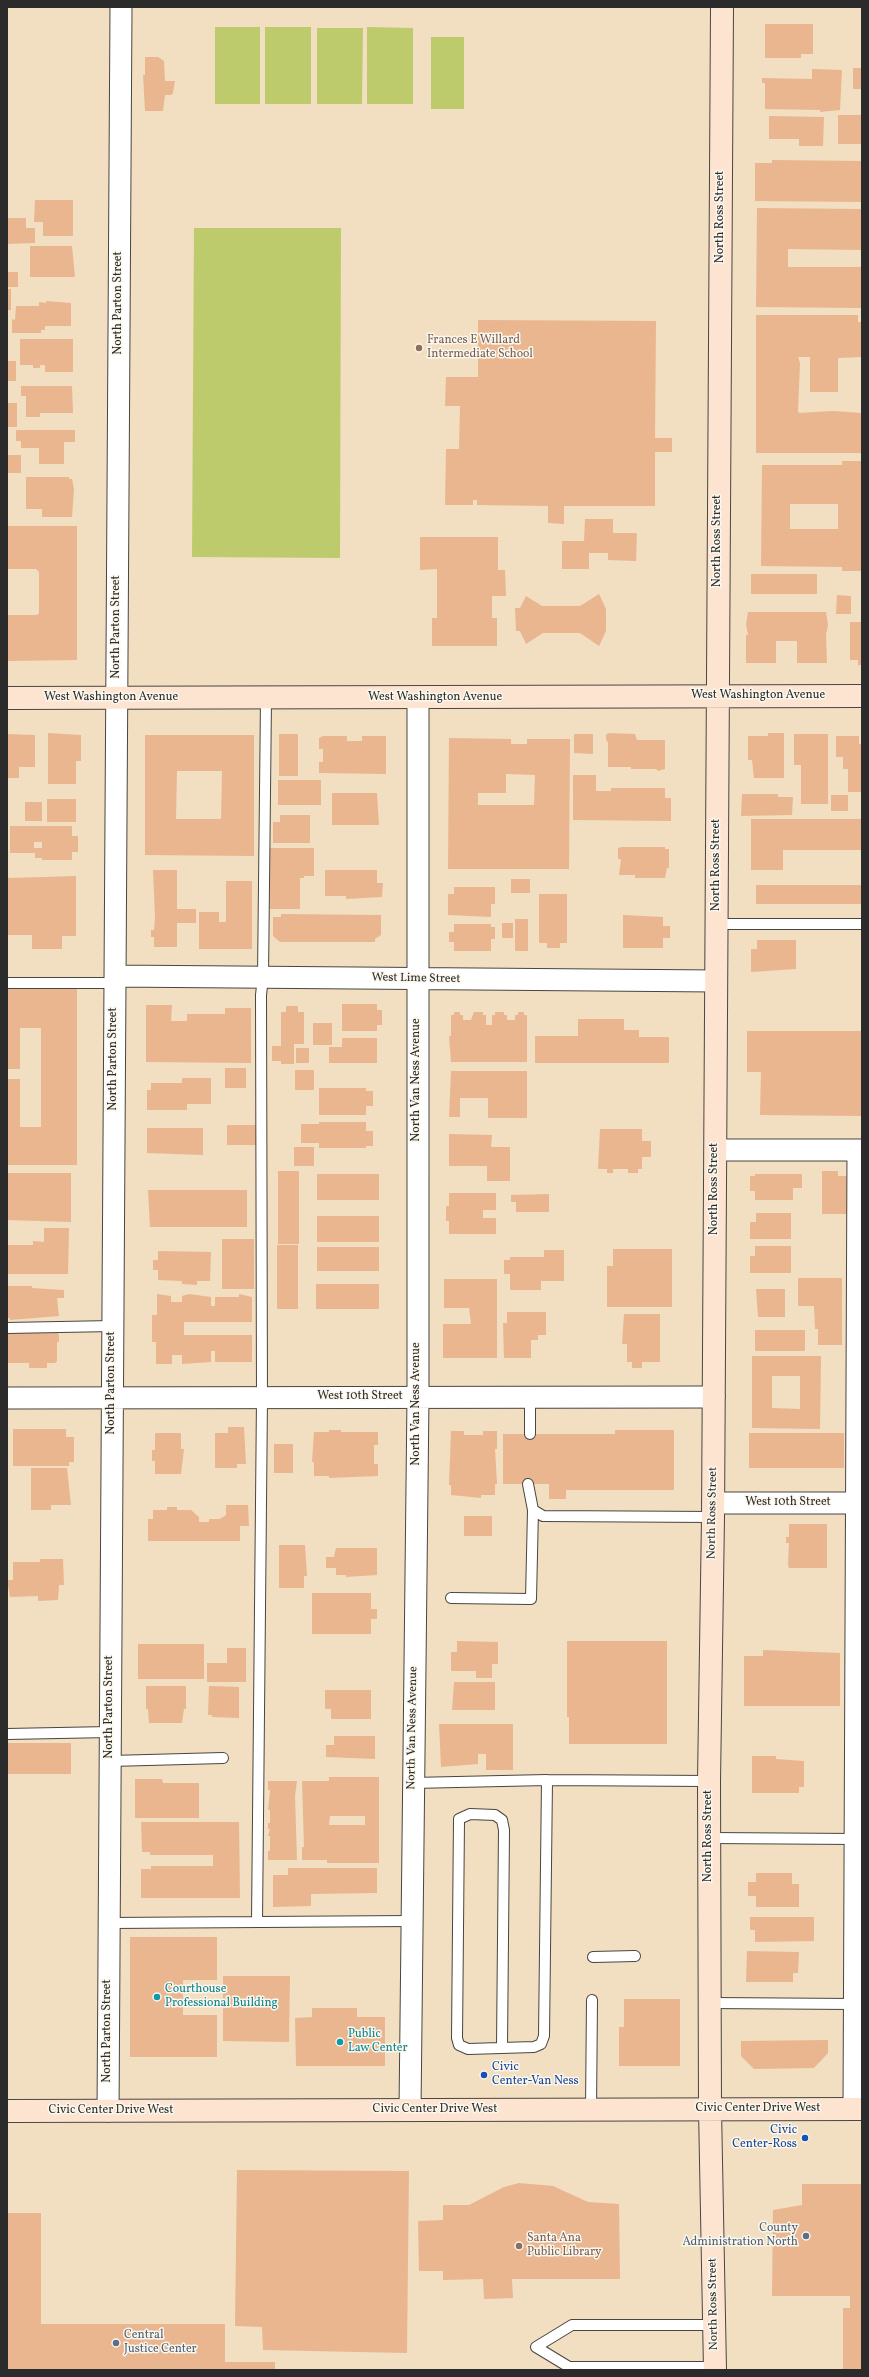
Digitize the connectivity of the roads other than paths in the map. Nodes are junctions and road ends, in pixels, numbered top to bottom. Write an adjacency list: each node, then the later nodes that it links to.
1 (121, 7): 6 (street, North Parton Street)
2 (722, 7): 4 (street, North Ross Street)
3 (862, 696): 4 (street, West Washington Avenue)
4 (717, 697): 8 (street, West Washington Avenue); 9 (street, North Ross Street)
5 (7, 698): 6 (street, West Washington Avenue)
6 (116, 698): 7 (street, West Washington Avenue); 13 (street, North Parton Street)
7 (266, 699): 8 (street, West Washington Avenue); 11 (lane)
8 (418, 699): 12 (street, North Van Ness Avenue)
9 (717, 924): 10 (lane); 14 (street, North Ross Street)
10 (862, 924)
11 (263, 977): 12 (street, West Lime Street); 13 (street, West Lime Street); 25 (lane)
12 (417, 979): 14 (street, West Lime Street); 20 (street, North Van Ness Avenue)
13 (115, 980): 15 (lane); 18 (street, North Parton Street)
14 (716, 981): 16 (street, North Ross Street)
15 (7, 983)
16 (716, 1150): 17 (street); 22 (street, North Ross Street)
17 (860, 1150): 28 (street)
18 (113, 1326): 19 (lane); 24 (street, North Parton Street)
19 (7, 1328)
20 (418, 1397): 21 (street, West 10th Street); 25 (street, West 10th Street); 38 (street, North Van Ness Avenue)
21 (530, 1397): 22 (street, West 10th Street); 26 (lane)
22 (714, 1397): 30 (street, North Ross Street)
23 (7, 1398): 24 (street, West 10th Street)
24 (112, 1398): 25 (street, West 10th Street); 32 (street, North Parton Street)
25 (262, 1398): 43 (lane)
26 (530, 1434)
27 (528, 1484): 29 (lane)
28 (860, 1503): 30 (street, West 10th Street); 40 (street)
29 (533, 1510): 30 (lane); 31 (lane)
30 (713, 1510): 37 (street, North Ross Street)
31 (451, 1598)
32 (110, 1732): 33 (lane); 35 (street, North Parton Street)
33 (7, 1734)
34 (223, 1758): 35 (lane)
35 (110, 1761): 42 (street, North Parton Street)
36 (547, 1780): 37 (lane); 38 (lane); 49 (lane)
37 (709, 1781): 39 (street, North Ross Street)
38 (412, 1783): 41 (street, North Van Ness Avenue)
39 (709, 1838): 40 (lane); 47 (street, North Ross Street)
40 (856, 1839): 48 (street)
41 (411, 1921): 43 (lane); 52 (street, North Van Ness Avenue)
42 (109, 1922): 43 (lane); 55 (street, North Parton Street)
43 (257, 1922)
44 (636, 1956): 45 (lane)
45 (593, 1957)
46 (592, 2000): 53 (lane)
47 (710, 2003): 48 (lane); 50 (street, North Ross Street)
48 (854, 2004): 51 (street)
49 (502, 2047): 49 (lane)
50 (710, 2109): 51 (street, Civic Center Drive West); 53 (street, Civic Center Drive West); 56 (street, North Ross Street)
51 (858, 2109)
52 (410, 2110): 53 (street, Civic Center Drive West); 55 (street, Civic Center Drive West)
53 (591, 2110)
54 (7, 2111): 55 (street, Civic Center Drive West)
55 (108, 2111)
56 (714, 2325): 57 (street, North Ross Street); 57 (lane)
57 (715, 2368)

